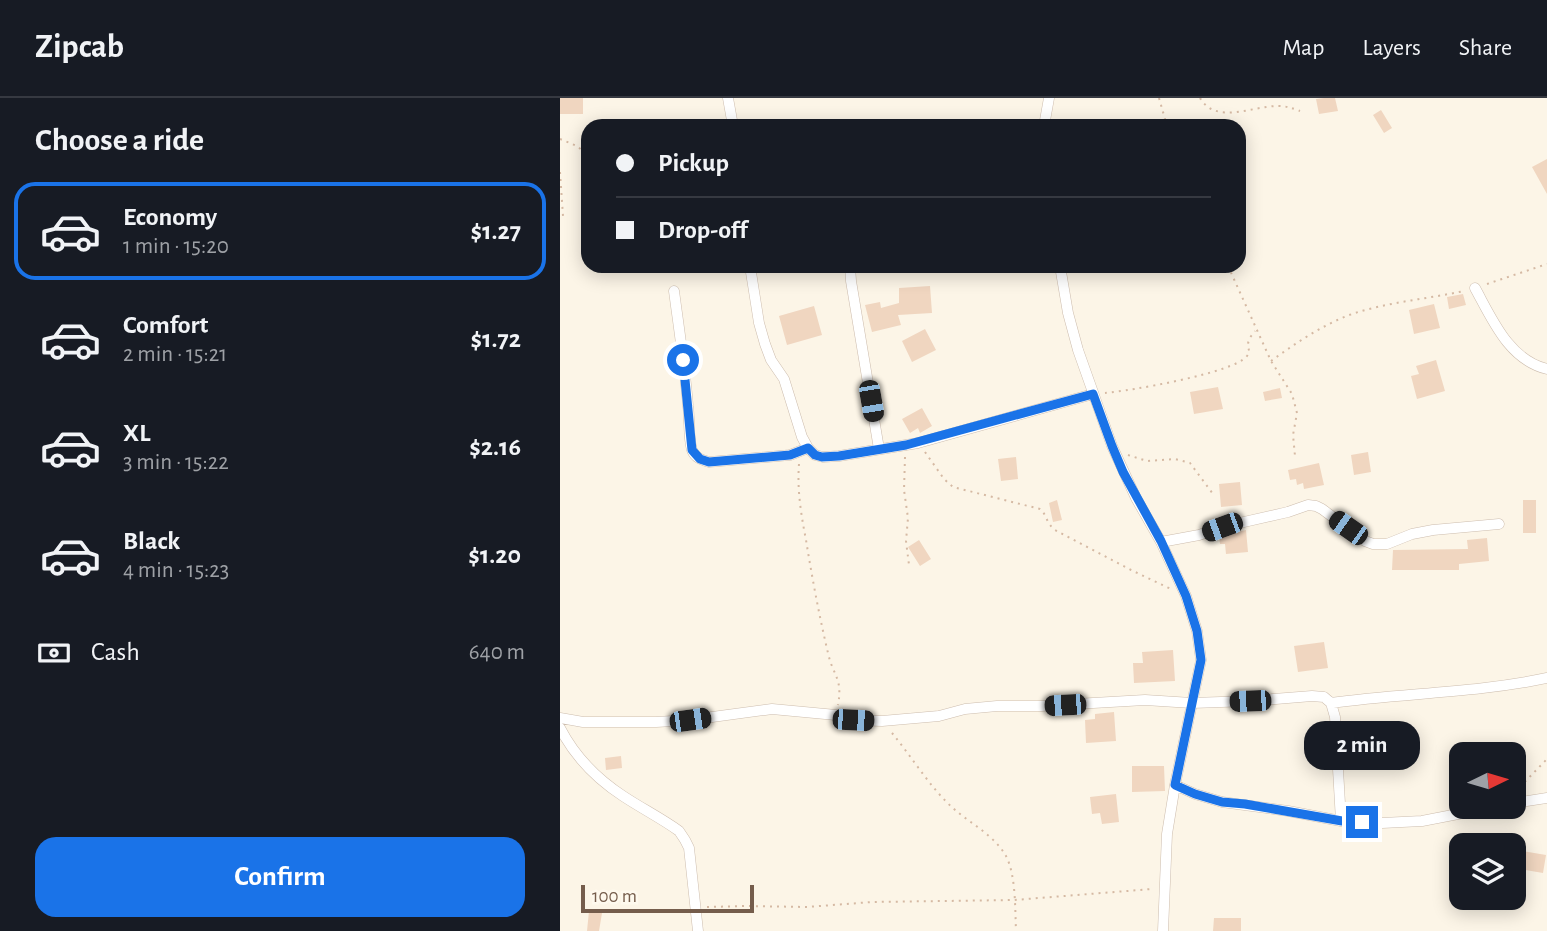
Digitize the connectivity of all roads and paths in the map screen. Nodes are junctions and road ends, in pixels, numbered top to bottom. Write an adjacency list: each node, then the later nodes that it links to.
1 (728, 98): 6 (street)
2 (1049, 98): 7 (street)
3 (1159, 98): 8 (path)
4 (1200, 98): 5 (path)
5 (1300, 111)
6 (732, 119)
7 (1045, 119)
8 (1165, 119)
9 (560, 139): 10 (path)
10 (581, 149)
11 (560, 172): 12 (path)
12 (563, 216)
13 (1547, 264): 18 (path)
14 (751, 273): 28 (street)
15 (850, 273): 27 (street)
16 (1061, 273): 23 (street)
17 (1231, 273): 20 (path)
18 (1475, 288): 21 (path); 22 (street)
19 (674, 291): 28 (street)
20 (1256, 329): 21 (path); 23 (path)
21 (1271, 361): 29 (path)
22 (1547, 369)
23 (1093, 394): 24 (street); 26 (street)
24 (918, 443): 25 (street); 34 (path)
25 (906, 445): 27 (street); 33 (path)
26 (1112, 446): 30 (path); 32 (street)
27 (879, 449): 28 (street)
28 (804, 450): 38 (path)
29 (1295, 456)
30 (1213, 494)
31 (1499, 524): 32 (street)
32 (1161, 541): 34 (street)
33 (909, 565)
34 (1186, 596): 36 (street)
35 (1547, 678): 37 (street)
36 (1192, 703): 37 (street); 40 (street); 44 (street)
37 (1331, 703): 50 (street)
38 (836, 715): 39 (street); 40 (street)
39 (560, 718)
40 (882, 721): 52 (path)
41 (560, 728): 53 (street)
42 (1547, 759): 43 (path)
43 (1526, 781)
44 (1175, 785): 50 (street); 51 (street)
45 (1547, 798): 46 (street)
46 (1535, 800): 47 (street); 48 (street)
47 (1526, 801)
48 (1547, 807)
49 (1449, 816): 50 (street)
50 (1342, 821)
51 (1164, 888): 52 (path); 56 (street)
52 (1014, 900): 53 (path); 55 (path)
53 (695, 908): 54 (street)
54 (698, 931)
55 (1016, 931)
56 (1163, 931)

